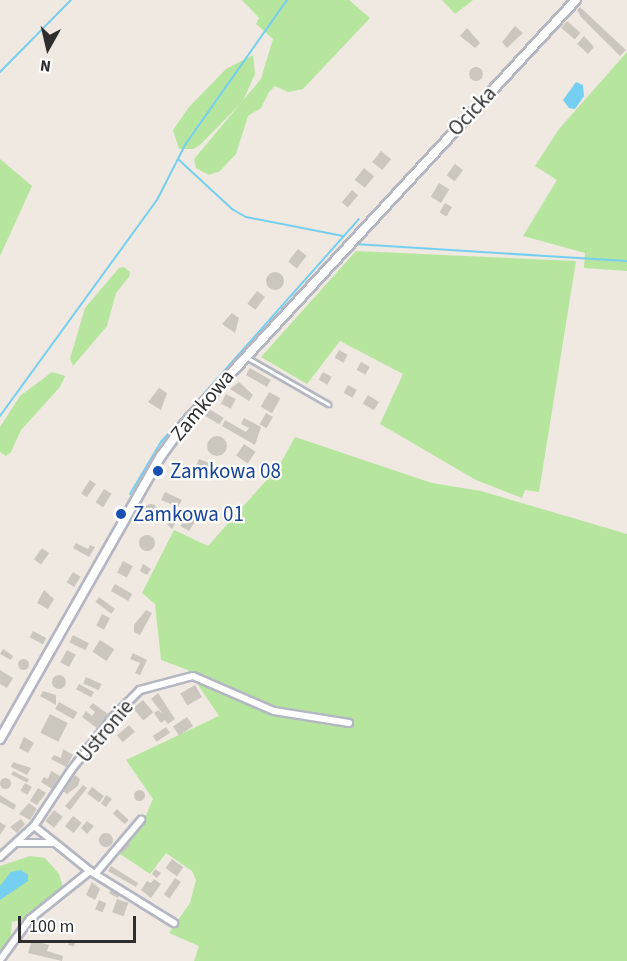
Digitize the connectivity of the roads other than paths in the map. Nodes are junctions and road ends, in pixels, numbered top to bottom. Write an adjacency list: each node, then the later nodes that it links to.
1 (576, 0): 2 (street, Ocicka)
2 (367, 222): 3 (street, Zamkowa)
3 (356, 235): 4 (lane); 5 (street, Zamkowa)
4 (365, 239)
5 (244, 356): 6 (lane); 8 (street, Zamkowa)
6 (328, 404)
7 (349, 723): 10 (street, Ustronie)
8 (0, 739)
9 (141, 820): 14 (street)
10 (34, 826): 11 (street, Ustronie); 12 (street)
11 (17, 843): 12 (street); 13 (street, Ustronie)
12 (54, 843): 14 (street)
13 (0, 857)
14 (93, 872): 15 (street); 16 (street)
15 (174, 923)
16 (0, 960)

